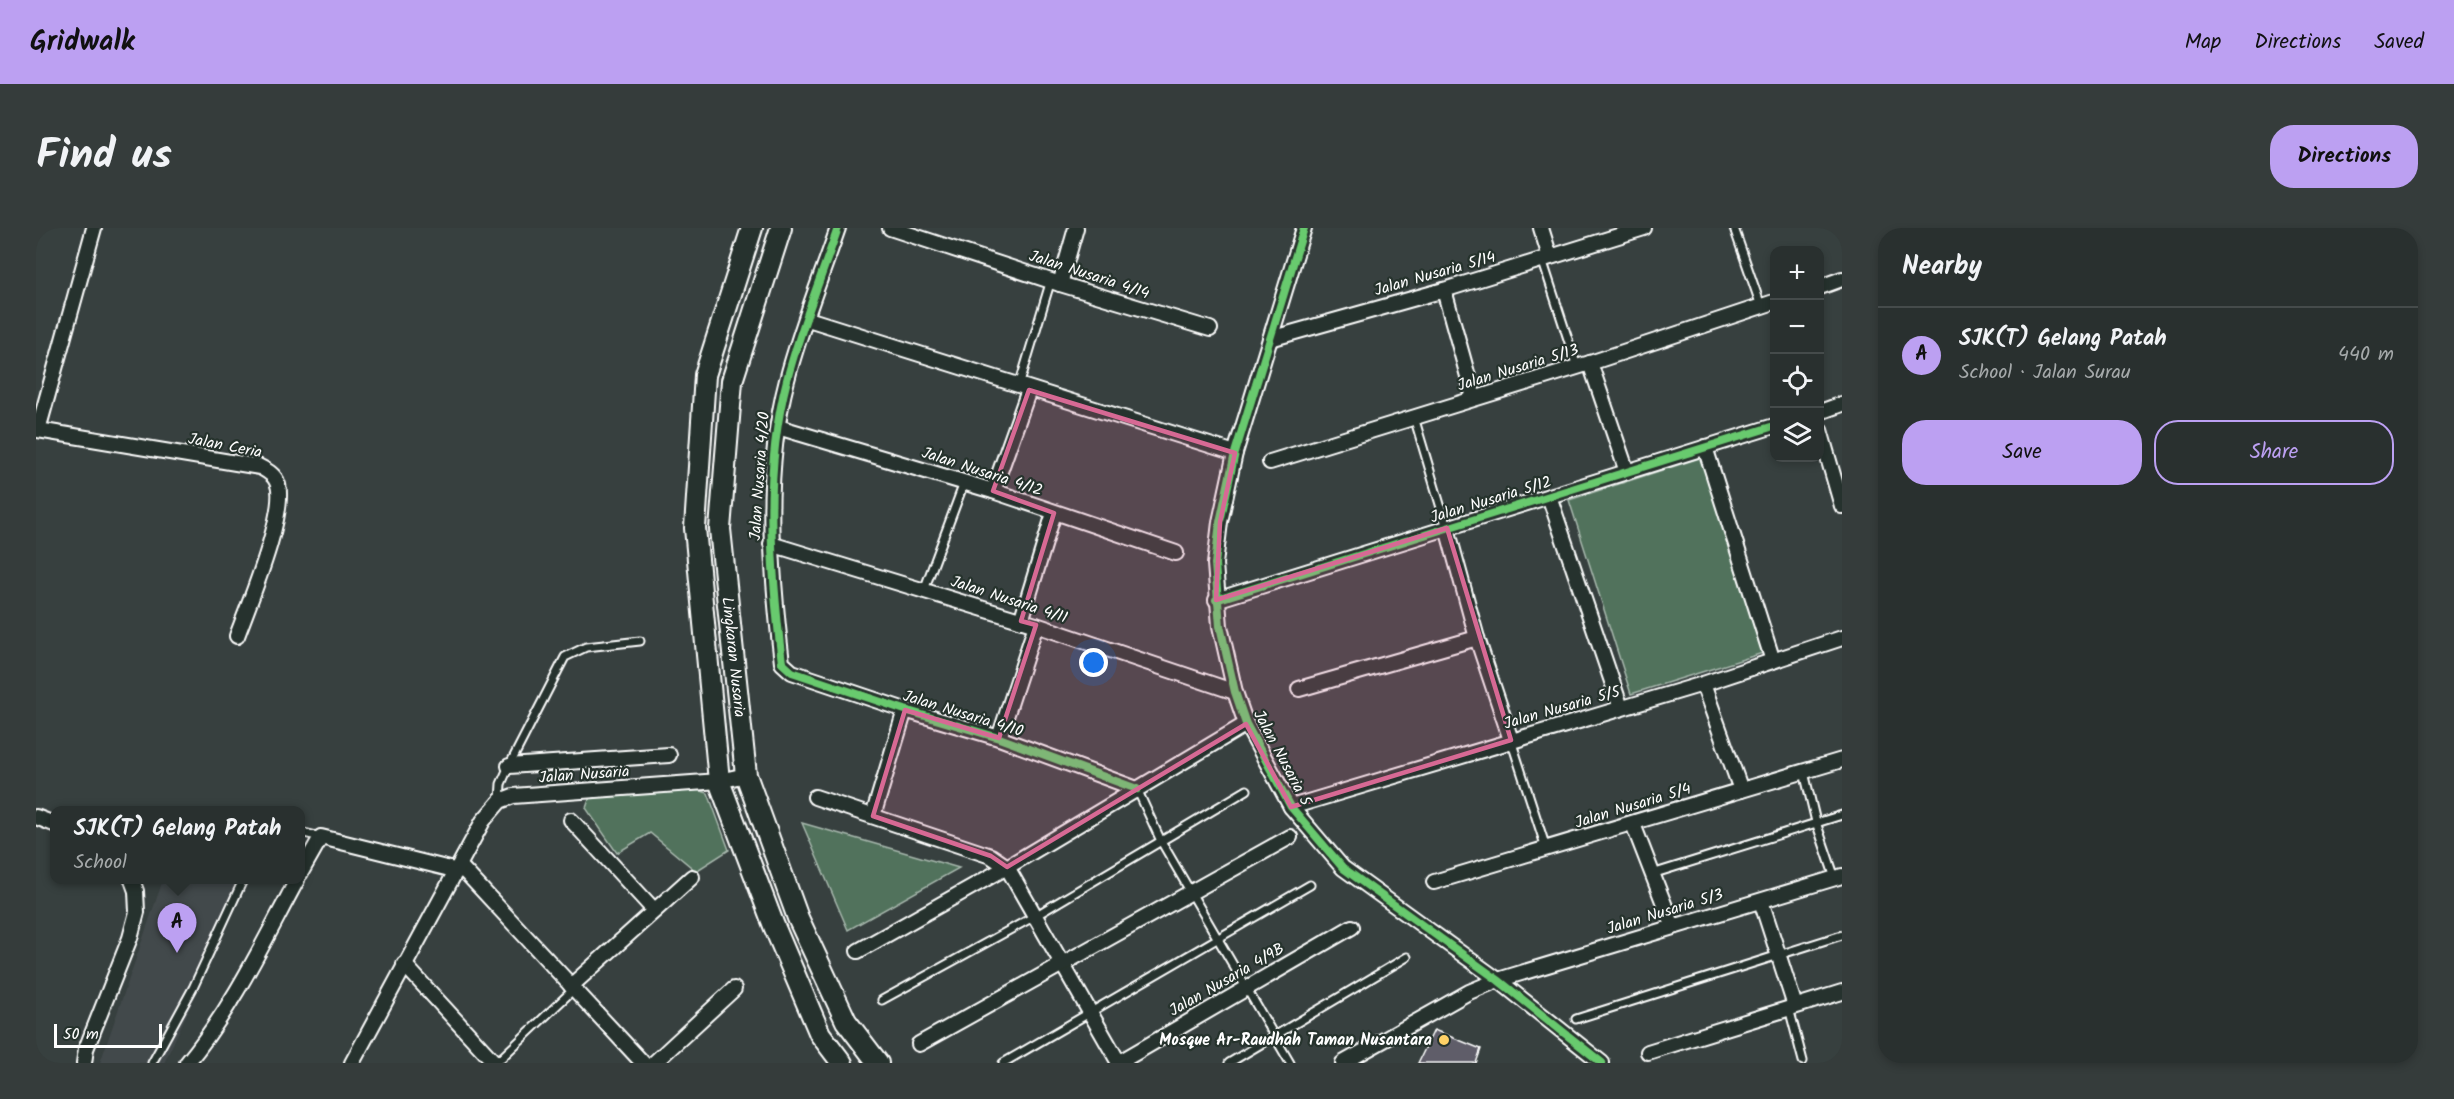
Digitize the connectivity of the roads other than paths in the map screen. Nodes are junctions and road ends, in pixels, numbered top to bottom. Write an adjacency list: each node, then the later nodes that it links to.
1 (94, 228): 29 (street)
2 (752, 228): 66 (main road, Lingkaran Nusaria)
3 (781, 228): 65 (main road, Lingkaran Nusaria)
4 (838, 228): 18 (street, Jalan Nusaria 4/20)
5 (890, 228): 13 (street, Jalan Nusaria 4/14)
6 (1076, 228): 13 (street)
7 (1304, 228): 20 (street, Jalan Nusaria 5)
8 (1541, 228): 11 (street)
9 (1644, 228): 11 (street, Jalan Nusaria 5/14)
10 (1734, 228): 16 (lane)
11 (1546, 258): 15 (street, Jalan Nusaria 5/14); 21 (lane)
12 (1842, 279): 14 (street)
13 (1056, 282): 19 (street, Jalan Nusaria 4/14); 22 (lane)
14 (1824, 286)
15 (1444, 290): 20 (street, Jalan Nusaria 5/14); 23 (street)
16 (1770, 302)
17 (1770, 304): 21 (street, Jalan Nusaria 5/13)
18 (808, 319): 22 (street); 27 (street, Jalan Nusaria 4/20)
19 (1210, 329)
20 (1270, 339): 32 (street, Jalan Nusaria 5)
21 (1584, 365): 23 (street, Jalan Nusaria 5/13); 34 (street)
22 (1024, 388): 32 (street); 36 (street)
23 (1474, 398): 26 (street, Jalan Nusaria 5/13)
24 (1842, 404): 25 (street)
25 (1824, 410)
26 (1414, 417): 33 (street, Jalan Nusaria 5/13); 40 (lane)
27 (778, 427): 35 (street, Jalan Nusaria 4/12); 41 (street, Jalan Nusaria 4/20)
28 (1770, 427): 31 (street, Jalan Nusaria 5/12)
29 (37, 430): 47 (street, Jalan Ceria)
30 (1824, 444): 38 (street)
31 (1705, 447): 34 (street, Jalan Nusaria 5/12); 51 (street)
32 (1235, 453): 44 (street, Jalan Nusaria 5)
33 (1270, 462)
34 (1627, 472): 37 (street, Jalan Nusaria 5/12)
35 (964, 483): 36 (street, Jalan Nusaria 4/12); 43 (lane)
36 (993, 491): 39 (street, Jalan Nusaria 4/12)
37 (1549, 496): 40 (street, Jalan Nusaria 5/12); 56 (street)
38 (1842, 506)
39 (1054, 513): 42 (street, Jalan Nusaria 4/12); 45 (street)
40 (1448, 528): 44 (street, Jalan Nusaria 5/12); 48 (street)
41 (771, 544): 43 (street, Jalan Nusaria 4/11); 52 (street, Jalan Nusaria 4/20)
42 (1176, 554)
43 (924, 590): 45 (street, Jalan Nusaria 4/11)
44 (1216, 600): 55 (street, Jalan Nusaria 5)
45 (1021, 621): 46 (street, Jalan Nusaria 4/11)
46 (1036, 625): 55 (street, Jalan Nusaria 4/11); 59 (street)
47 (237, 636)
48 (1477, 638): 54 (street); 60 (street)
49 (1842, 638): 51 (street, Jalan Nusaria 5/5)
50 (640, 641): 63 (lane)
51 (1773, 661): 53 (street, Jalan Nusaria 5/5)
52 (782, 663): 57 (street, Jalan Nusaria 4/10)
53 (1702, 684): 56 (street, Jalan Nusaria 5/5); 69 (street)
54 (1299, 689)
55 (1235, 692): 58 (street, Jalan Nusaria 5)
56 (1621, 708): 60 (street, Jalan Nusaria 5/5)
57 (905, 710): 59 (street, Jalan Nusaria 4/10); 74 (street)
58 (1246, 724): 67 (street); 72 (street, Jalan Nusaria 5)
59 (999, 738): 67 (street, Jalan Nusaria 4/10)
60 (1510, 740): 72 (street, Jalan Nusaria 5/5); 84 (lane)
61 (669, 755): 63 (street)
62 (1842, 760): 64 (street, Jalan Nusaria 5/4)
63 (509, 766): 71 (lane)
64 (1804, 772): 69 (street, Jalan Nusaria 5/4); 78 (lane)
65 (746, 775): 66 (street, Jalan Nusaria); 130 (main road, Lingkaran Nusaria)
66 (719, 781): 71 (street, Jalan Nusaria); 129 (main road, Lingkaran Nusaria)
67 (1137, 789): 83 (lane); 86 (street)
68 (1247, 790): 83 (lane)
69 (1742, 790): 79 (street, Jalan Nusaria 5/4)
70 (815, 797): 74 (street)
71 (500, 801): 87 (street)
72 (1291, 807): 109 (street, Jalan Nusaria 5)
73 (1842, 815): 78 (lane)
74 (873, 816): 86 (street)
75 (36, 817): 77 (street)
76 (571, 820): 98 (street)
77 (50, 822)
78 (1816, 822): 88 (lane); 90 (lane)
79 (1633, 824): 84 (street, Jalan Nusaria 5/4); 88 (street)
80 (305, 833): 81 (lane)
81 (321, 837): 85 (street); 87 (street)
82 (1290, 837): 96 (street)
83 (1161, 841): 96 (lane); 99 (lane)
84 (1546, 848): 91 (street, Jalan Nusaria 5/4)
85 (305, 865)
86 (1007, 867): 99 (street); 104 (street)
87 (459, 868): 107 (street); 110 (street)
88 (1652, 874): 101 (street)
89 (693, 877): 98 (street)
90 (1839, 877): 97 (street, Jalan Nusaria 5/3)
91 (1434, 882)
92 (134, 884): 122 (street)
93 (241, 884): 123 (lane)
94 (294, 884): 124 (street)
95 (1310, 885): 103 (lane)
96 (1190, 893): 103 (lane); 108 (street)
97 (1761, 901): 101 (street, Jalan Nusaria 5/3); 105 (street)
98 (654, 910): 110 (street)
99 (1035, 916): 108 (street); 114 (lane)
100 (1352, 927): 111 (street, Jalan Nusaria 4/9B)
101 (1673, 927): 109 (street, Jalan Nusaria 5/3)
102 (1842, 935): 105 (lane)
103 (1217, 940): 111 (lane); 116 (lane)
104 (858, 951)
105 (1778, 954): 115 (street); 117 (lane)
106 (1407, 957): 118 (lane)
107 (404, 964): 125 (street); 126 (street)
108 (1063, 965): 116 (street); 119 (street)
109 (1498, 980): 135 (street, Jalan Nusaria 5/3); 136 (street, Jalan Nusaria 5)
110 (573, 987): 126 (lane); 127 (street)
111 (1246, 988): 118 (lane); 132 (street, Jalan Nusaria 4/9B)
112 (734, 989): 128 (street)
113 (1842, 992): 115 (street)
114 (882, 1000)
115 (1792, 1007): 120 (street); 121 (lane)
116 (1091, 1013): 131 (lane); 132 (street)
117 (1576, 1019)
118 (1275, 1036): 133 (lane); 134 (lane)
119 (919, 1044)
120 (1648, 1052)
121 (1803, 1060)
122 (84, 1063)
123 (152, 1063)
124 (187, 1063)
125 (352, 1063)
126 (496, 1063)
127 (643, 1063)
128 (654, 1063)
129 (842, 1063)
130 (878, 1063)
131 (1003, 1063)
132 (1119, 1063)
133 (1229, 1063)
134 (1290, 1063)
135 (1343, 1063)
136 (1602, 1063)

